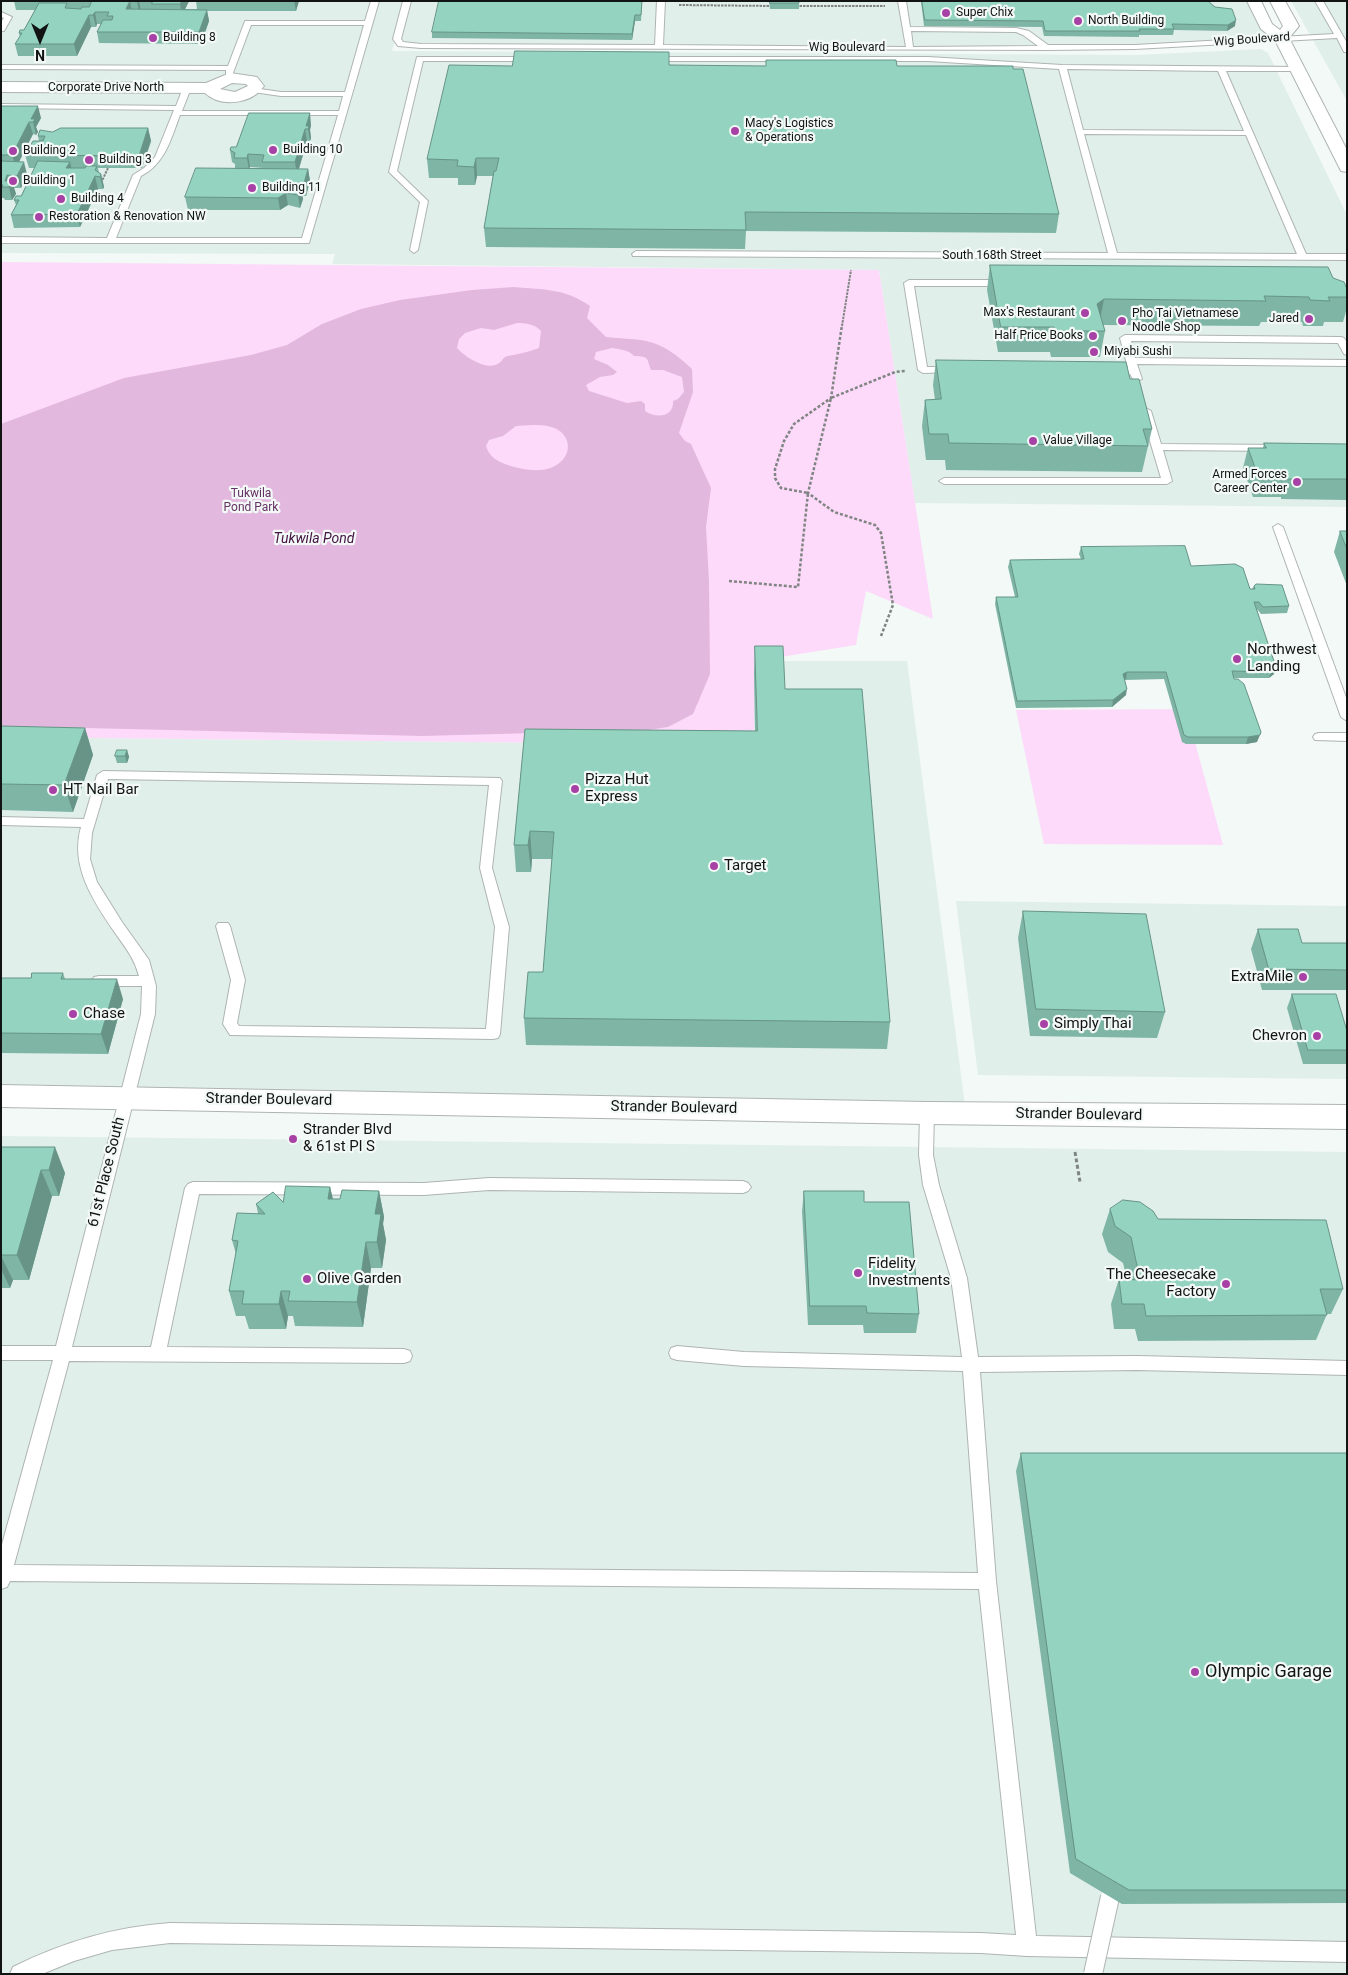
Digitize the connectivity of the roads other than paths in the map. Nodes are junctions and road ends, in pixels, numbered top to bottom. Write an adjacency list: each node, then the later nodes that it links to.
1 (374, 1): 9 (lane)
2 (407, 1): 14 (lane, Wig Boulevard)
3 (1254, 1): 13 (main road)
4 (1277, 1): 13 (main road)
5 (1319, 1): 12 (lane)
6 (661, 3): 14 (lane)
7 (902, 4): 11 (lane)
8 (1, 14): 10 (lane)
9 (368, 24): 24 (lane); 29 (lane)
10 (1, 29)
11 (906, 29): 15 (lane); 16 (lane)
12 (1338, 36): 13 (lane, Wig Boulevard); 17 (lane)
13 (1281, 38): 16 (lane, Wig Boulevard); 23 (main road)
14 (659, 47): 15 (lane, Wig Boulevard)
15 (910, 48): 16 (lane, Wig Boulevard)
16 (1046, 48)
17 (1347, 50)
18 (540, 59): 38 (lane)
19 (639, 59): 21 (lane)
20 (1, 67): 24 (lane)
21 (1062, 68): 22 (lane); 33 (lane)
22 (1221, 68): 23 (lane); 34 (lane)
23 (1297, 69): 35 (main road)
24 (230, 73): 27 (main road, Corporate Drive North); 28 (main road)
25 (1, 87): 26 (main road, Corporate Drive North)
26 (187, 88): 27 (main road, Corporate Drive North); 31 (lane)
27 (211, 88): 28 (main road, Corporate Drive North)
28 (253, 90): 29 (lane)
29 (348, 94): 32 (lane)
30 (1, 106): 31 (lane)
31 (178, 110): 32 (lane); 37 (lane)
32 (343, 113): 37 (lane)
33 (1079, 132): 34 (lane); 40 (lane)
34 (1249, 133): 41 (lane)
35 (1347, 167)
36 (1, 240): 37 (lane)
37 (111, 240)
38 (414, 250)
39 (636, 254): 40 (lane, South 168th Street)
40 (1113, 256): 41 (lane, South 168th Street)
41 (1303, 257): 42 (lane, South 168th Street)
42 (1347, 257)
43 (1020, 284): 48 (lane)
44 (1344, 339): 45 (lane); 47 (lane)
45 (1347, 352)
46 (1347, 363): 47 (lane)
47 (1133, 366): 49 (lane); 50 (lane)
48 (959, 370)
49 (1095, 371)
50 (1157, 448): 51 (lane); 52 (lane)
51 (1297, 448)
52 (944, 481)
53 (1278, 527): 54 (lane)
54 (1346, 715)
55 (1319, 737): 56 (lane)
56 (1347, 737)
57 (1, 821): 58 (lane)
58 (89, 823): 59 (lane, 61st Place South); 61 (lane, 61st Place South)
59 (223, 926)
60 (89, 980): 61 (lane)
61 (148, 981): 63 (lane, 61st Place South)
62 (1, 1096): 63 (main road, Strander Boulevard)
63 (126, 1097): 64 (main road, Strander Boulevard); 68 (lane, 61st Place South)
64 (927, 1113): 65 (main road, Strander Boulevard); 72 (lane)
65 (1347, 1117)
66 (743, 1187): 70 (lane)
67 (1, 1353): 68 (lane)
68 (62, 1353): 70 (lane); 74 (lane, 61st Place South)
69 (677, 1353): 72 (lane)
70 (158, 1354): 71 (lane)
71 (404, 1356)
72 (971, 1364): 73 (lane); 75 (lane)
73 (1347, 1368)
74 (2, 1576): 75 (lane)
75 (986, 1582): 77 (lane)
76 (1110, 1897): 80 (lane, bridge)
77 (1027, 1946): 78 (lane); 79 (lane)
78 (1347, 1952)
79 (20, 1974)
80 (1093, 1974)

